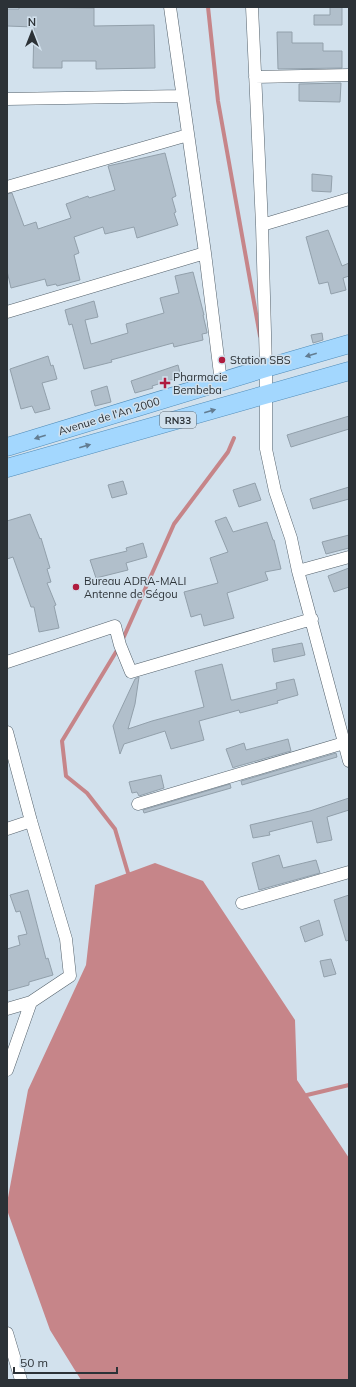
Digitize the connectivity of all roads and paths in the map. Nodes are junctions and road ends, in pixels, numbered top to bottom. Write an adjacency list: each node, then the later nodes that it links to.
1 (170, 7): 5 (street)
2 (252, 7): 4 (street)
3 (349, 75): 4 (street)
4 (255, 77): 10 (street)
5 (182, 96): 6 (street); 7 (street)
6 (7, 99)
7 (188, 135): 8 (street); 11 (street)
8 (7, 186)
9 (349, 199): 10 (street)
10 (262, 225): 14 (street)
11 (205, 253): 12 (street); 16 (street)
12 (7, 312)
13 (349, 344): 14 (main road, Avenue de l'An 2000 / RN33, one-way to 14)
14 (266, 368): 16 (main road, Avenue de l'An 2000 / RN33); 17 (street)
15 (349, 371): 17 (main road, Avenue de l'An 2000 / RN33)
16 (221, 382): 18 (main road, Avenue de l'An 2000 / RN33, one-way to 18)
17 (266, 395): 19 (main road, Avenue de l'An 2000 / RN33, one-way to 17); 21 (street)
18 (7, 447)
19 (7, 468)
20 (349, 557): 21 (street)
21 (298, 571): 22 (street)
22 (312, 619): 23 (street); 25 (street)
23 (7, 662)
24 (7, 732): 28 (street)
25 (344, 743): 26 (street); 27 (street)
26 (349, 761)
27 (138, 804)
28 (31, 822): 29 (street); 32 (street)
29 (7, 829)
30 (349, 872): 31 (street)
31 (242, 903)
32 (31, 1002): 33 (street); 34 (street)
33 (7, 1008)
34 (7, 1070)
35 (7, 1333): 36 (street)
36 (21, 1380)

